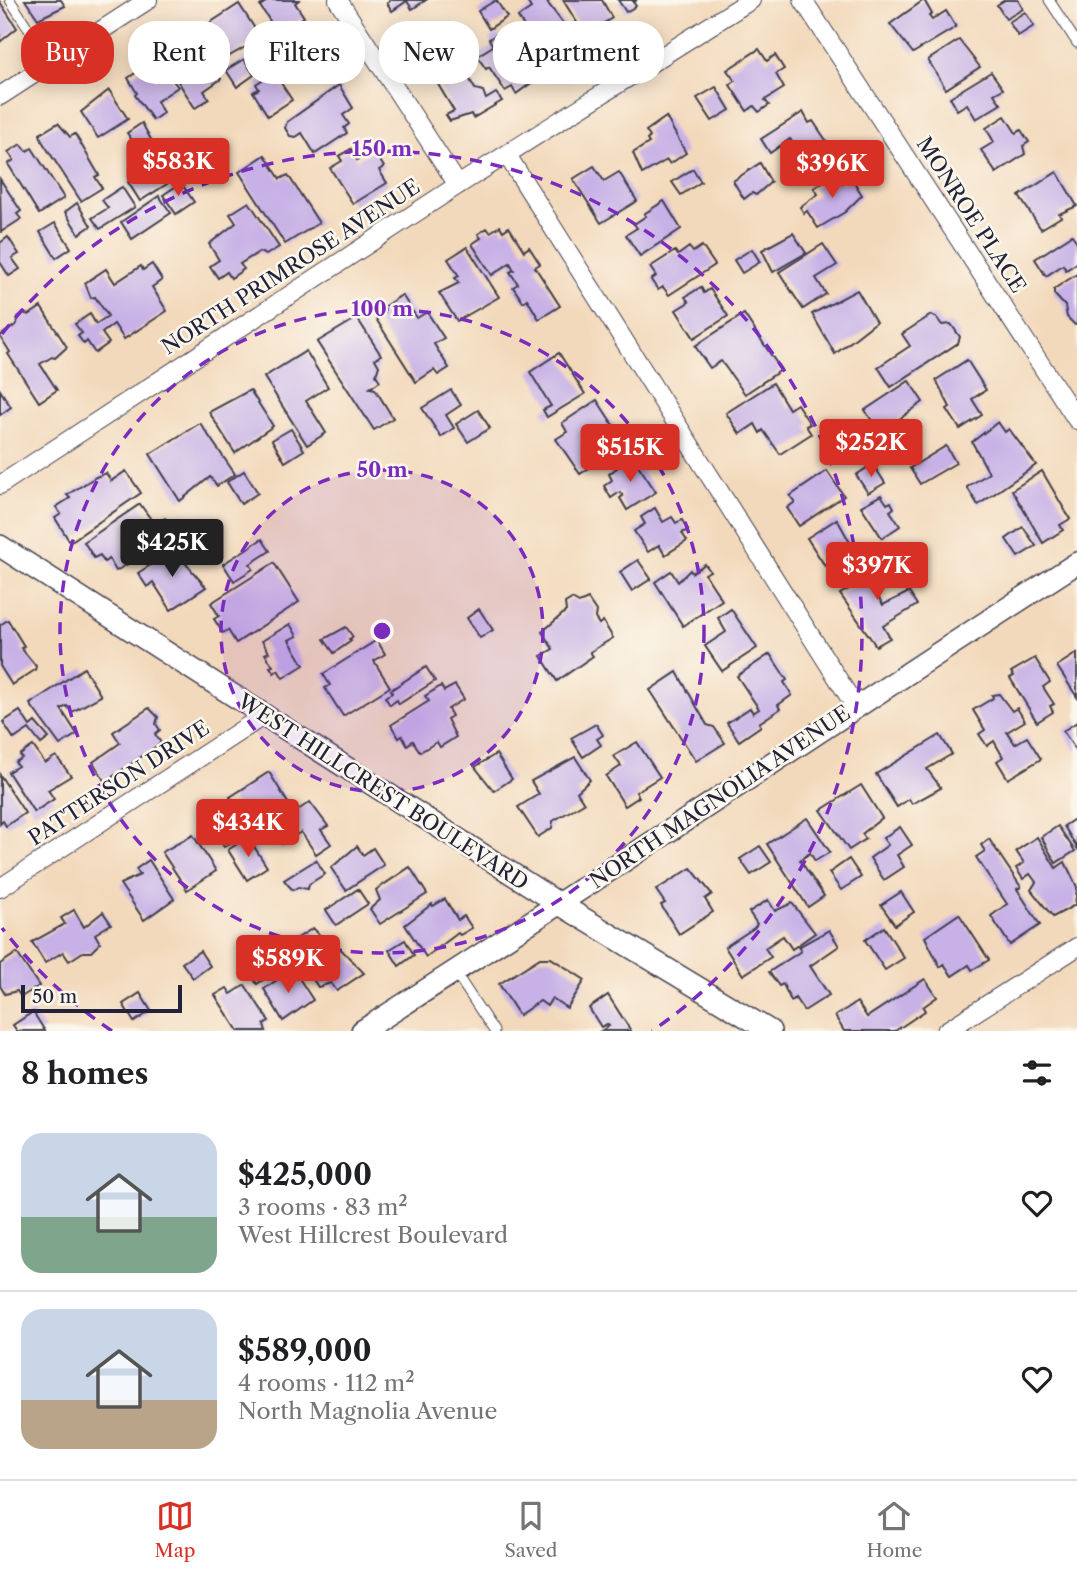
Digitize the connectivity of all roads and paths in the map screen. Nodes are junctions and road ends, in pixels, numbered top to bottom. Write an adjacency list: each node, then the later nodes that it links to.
1 (10, 0): 7 (lane)
2 (148, 0): 8 (street)
3 (338, 0): 13 (street)
4 (751, 0): 12 (street, NORTH PRIMROSE AVENUE)
5 (803, 0): 14 (street, MONROE PLACE)
6 (1049, 0): 9 (lane)
7 (24, 21)
8 (114, 22)
9 (1077, 43)
10 (21, 82): 11 (street)
11 (0, 96)
12 (508, 155): 13 (street, NORTH PRIMROSE AVENUE); 18 (street)
13 (458, 186): 15 (street, NORTH PRIMROSE AVENUE)
14 (1077, 420)
15 (0, 485)
16 (0, 546): 19 (street, WEST HILLCREST BOULEVARD)
17 (1077, 563): 18 (street, NORTH MAGNOLIA AVENUE)
18 (855, 706): 21 (street, NORTH MAGNOLIA AVENUE)
19 (263, 716): 20 (street, PATTERSON DRIVE); 21 (street, WEST HILLCREST BOULEVARD)
20 (0, 888)
21 (561, 905): 23 (street, NORTH MAGNOLIA AVENUE); 26 (street, WEST HILLCREST BOULEVARD)
22 (1077, 947): 27 (street)
23 (455, 972): 24 (street, NORTH MAGNOLIA AVENUE); 25 (lane)
24 (362, 1031)
25 (494, 1031)
26 (770, 1031)
27 (946, 1031)

